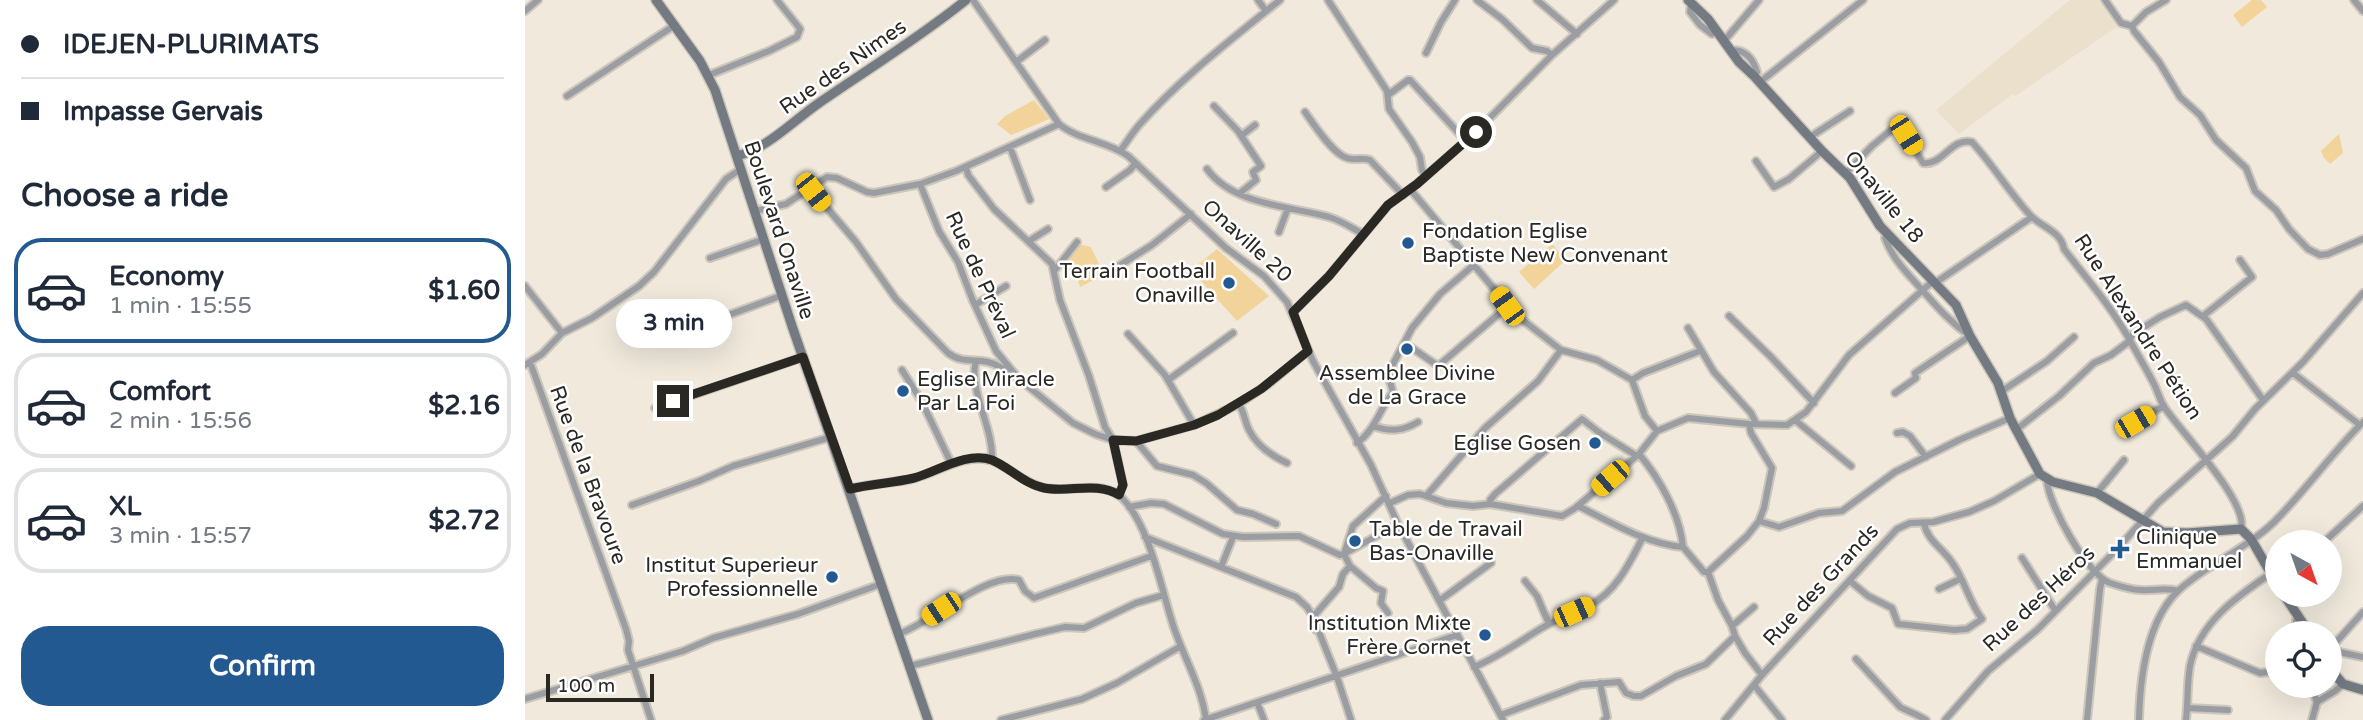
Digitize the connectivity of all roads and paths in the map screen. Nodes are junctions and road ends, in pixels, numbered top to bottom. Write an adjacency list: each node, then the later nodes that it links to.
1 (537, 0): 19 (street)
2 (656, 0): 22 (street, Boulevard Onaville)
3 (778, 0): 31 (street)
4 (966, 0): 46 (street, Rue des Nimes)
5 (972, 0): 30 (street, Onaville 20)
6 (1258, 0): 20 (street)
7 (1280, 0): 20 (street)
8 (1328, 0): 33 (street)
9 (1455, 0): 28 (street)
10 (1477, 0): 29 (street)
11 (1537, 0): 24 (street)
12 (1614, 0): 24 (street)
13 (1759, 0): 27 (street)
14 (1863, 0): 32 (street)
15 (2105, 0): 23 (street)
16 (2166, 0): 23 (street)
17 (2354, 0): 21 (street)
18 (1690, 1): 25 (street); 27 (street, Onaville 18)
19 (525, 11)
20 (1266, 11): 44 (street)
21 (2363, 11)
22 (675, 25): 31 (street, Boulevard Onaville); 34 (street)
23 (2133, 26): 70 (street)
24 (1577, 34): 29 (street)
25 (1712, 34)
26 (1045, 40): 30 (street)
27 (1724, 41): 32 (street, Onaville 18)
28 (1426, 53)
29 (1552, 55): 42 (street)
30 (1016, 62): 38 (street, Onaville 20)
31 (709, 75): 46 (street, Boulevard Onaville)
32 (1757, 79): 41 (street, Onaville 18)
33 (1388, 95): 42 (street); 53 (street)
34 (567, 96)
35 (1214, 106): 40 (street)
36 (1850, 111): 41 (street)
37 (1305, 112): 59 (street)
38 (1059, 124): 43 (street); 44 (street, Onaville 20)
39 (1255, 125): 40 (street)
40 (1241, 136): 58 (street)
41 (1810, 137): 45 (street, Onaville 18)
42 (1465, 140): 53 (street)
43 (1010, 147): 49 (street); 60 (street)
44 (1120, 151): 48 (street, Onaville 20)
45 (1822, 151): 47 (street); 52 (street, Onaville 18)
46 (737, 156): 50 (street, Boulevard Onaville)
47 (1756, 161)
48 (1135, 164): 55 (street); 63 (street, Onaville 20)
49 (966, 167): 54 (street); 71 (street)
50 (741, 169): 62 (street, Boulevard Onaville); 90 (street)
51 (1207, 169): 58 (street)
52 (1846, 173): 64 (street, Rue Alexandre Pétion); 68 (street, Onaville 18)
53 (1426, 176): 57 (street)
54 (920, 184): 56 (street); 84 (street, Rue de Préval)
55 (1106, 187)
56 (810, 188): 62 (street); 103 (street)
57 (1410, 189): 59 (street); 75 (street)
58 (1240, 193): 61 (street)
59 (1403, 195): 67 (street)
60 (1030, 200)
61 (1288, 208): 66 (street); 67 (street)
62 (755, 211): 69 (street, Boulevard Onaville)
63 (1191, 214): 76 (street); 86 (street, Onaville 20)
64 (2032, 217): 78 (street); 95 (street, Rue Alexandre Pétion)
65 (1048, 229): 71 (street)
66 (1279, 232)
67 (1363, 234): 86 (street)
68 (1887, 234): 78 (street, Onaville 18); 81 (street)
69 (764, 239): 73 (street); 83 (street, Boulevard Onaville)
70 (2363, 239)
71 (1029, 241): 77 (street)
72 (1077, 242): 77 (street)
73 (710, 258)
74 (2240, 260): 88 (street)
75 (1475, 264): 85 (street); 97 (street)
76 (1117, 267)
77 (1055, 270): 130 (street)
78 (1934, 282): 81 (street); 93 (street, Onaville 18)
79 (525, 286): 90 (street)
80 (1006, 286): 84 (street)
81 (1923, 290): 93 (street); 114 (street)
82 (2363, 293): 107 (street, Rue des Héros)
83 (783, 295): 96 (street); 102 (street, Boulevard Onaville)
84 (975, 305): 101 (street, Rue de Préval)
85 (1507, 306): 97 (street); 98 (street)
86 (1293, 312): 99 (street, Onaville 20)
87 (1729, 316): 114 (street)
88 (2203, 316): 95 (street); 113 (street)
89 (1688, 328): 100 (street)
90 (562, 333): 104 (street)
91 (1233, 333): 109 (street)
92 (1128, 334): 109 (street)
93 (1970, 337): 111 (street, Onaville 18); 112 (street)
94 (2074, 337): 111 (street)
95 (2129, 338): 116 (street, Rue Alexandre Pétion); 126 (street)
96 (646, 341)
97 (1405, 343): 125 (street)
98 (1561, 350): 110 (street); 145 (street)
99 (1308, 351): 115 (street, Rue de Préval); 132 (street, Onaville 20)
100 (1700, 351): 110 (street); 122 (street)
101 (998, 354): 105 (street); 108 (street, Rue de Préval)
102 (803, 357): 117 (street); 129 (street, Boulevard Onaville)
103 (975, 362): 105 (street); 136 (street)
104 (527, 363): 205 (street, Rue de la Bravoure)
105 (990, 363): 108 (street)
106 (902, 370): 138 (street)
107 (2293, 373): 113 (street, Rue des Héros); 123 (street)
108 (1019, 379): 130 (street, Rue de Préval)
109 (1168, 380): 124 (street)
110 (1632, 380): 127 (street)
111 (2002, 391): 118 (street, Onaville 18)
112 (1895, 393)
113 (2263, 400): 135 (street, Rue des Héros)
114 (1814, 403): 119 (street)
115 (1239, 404): 124 (street, Rue de Préval); 139 (street)
116 (2164, 406): 121 (street); 135 (street, Rue Alexandre Pétion)
117 (655, 408)
118 (2010, 418): 126 (street, Onaville 18); 134 (street)
119 (1795, 419): 122 (street); 140 (street)
120 (1419, 422): 125 (street)
121 (2135, 422)
122 (1753, 423): 127 (street); 153 (street)
123 (2361, 424): 162 (street)
124 (1194, 425): 131 (street, Rue de Préval)
125 (1373, 426): 132 (street)
126 (2017, 429): 141 (street, Onaville 18)
127 (1657, 431): 133 (street)
128 (1897, 433): 134 (street)
129 (831, 437): 142 (street, Boulevard Onaville); 148 (street)
130 (1113, 440): 131 (street, Rue de Préval); 144 (street)
131 (1136, 441): 155 (street)
132 (1357, 443): 146 (street, Onaville 20)
133 (1638, 455): 147 (street); 149 (street); 163 (street)
134 (1926, 457): 153 (street)
135 (2207, 459): 152 (street, Rue des Héros); 157 (street, Rue Alexandre Pétion)
136 (992, 460): 138 (street); 144 (street)
137 (2124, 460): 143 (street)
138 (951, 463): 142 (street)
139 (1287, 463)
140 (1851, 466)
141 (2043, 477): 143 (street); 154 (street, Rue des Grands); 172 (street, Onaville 18)
142 (850, 489): 178 (street, Boulevard Onaville)
143 (2097, 493): 152 (street)
144 (1119, 495): 151 (street)
145 (1427, 495): 146 (street); 147 (street)
146 (1388, 500): 156 (street, Onaville 20); 164 (street)
147 (1490, 504): 149 (street)
148 (632, 505)
149 (1578, 506): 161 (street)
150 (2363, 506): 158 (street)
151 (1129, 508): 159 (street); 160 (street)
152 (2142, 520): 157 (street); 172 (street, Rue des Héros)
153 (1759, 521): 171 (street)
154 (1924, 523): 174 (street); 177 (street, Rue des Grands)
155 (1276, 524)
156 (1398, 524): 164 (street); 182 (street, Onaville 20)
157 (2241, 529): 162 (street, Rue Alexandre Pétion)
158 (2337, 530)
159 (1145, 537): 165 (street); 170 (street)
160 (1233, 537): 164 (street); 170 (street)
161 (1643, 537): 163 (street); 193 (street)
162 (2251, 540): 168 (street, Rue Alexandre Pétion); 180 (street)
163 (1683, 547): 171 (street)
164 (1344, 554): 169 (street)
165 (1151, 556): 181 (street); 196 (street)
166 (2022, 558): 185 (street)
167 (1491, 562): 182 (street)
168 (2265, 565)
169 (1350, 566): 187 (street); 188 (street)
170 (1221, 567): 188 (street)
171 (1708, 572): 194 (street)
172 (2094, 572): 175 (street, Onaville 18); 185 (street, Rue des Héros)
173 (2265, 578): 201 (street)
174 (1960, 579): 177 (street); 179 (street)
175 (2102, 580): 180 (street); 233 (street)
176 (1525, 581): 193 (street)
177 (1850, 581): 209 (street, Rue des Grands)
178 (881, 584): 196 (street, Boulevard Onaville); 205 (street)
179 (1939, 589)
180 (2178, 591): 234 (street)
181 (1164, 595): 200 (street); 206 (street)
182 (1439, 601): 197 (street, Onaville 20)
183 (1754, 607): 194 (street)
184 (2292, 607): 189 (street)
185 (2056, 610): 232 (street, Rue des Héros)
186 (2363, 612): 198 (street)
187 (1388, 613)
188 (1313, 617): 195 (street)
189 (2299, 617): 190 (street); 191 (street)
190 (2296, 621)
191 (2302, 621)
192 (1336, 623): 195 (street)
193 (1549, 624): 207 (street)
194 (1732, 626): 199 (street)
195 (1317, 630): 210 (street)
196 (898, 634): 206 (street, Boulevard Onaville)
197 (1457, 635): 207 (street, Onaville 20); 210 (street)
198 (2342, 635)
199 (1735, 636): 209 (street); 211 (street)
200 (1181, 646): 224 (street); 225 (street)
201 (2196, 646): 208 (street); 219 (street)
202 (2342, 653): 203 (street)
203 (2363, 657)
204 (1856, 659): 231 (street)
205 (634, 666): 216 (street); 222 (street, Rue de la Bravoure)
206 (910, 666): 223 (street, Boulevard Onaville)
207 (1474, 667): 221 (street, Onaville 20)
208 (2265, 672)
209 (1762, 675): 213 (street, Rue des Grands)
210 (1337, 677): 217 (street); 227 (street)
211 (1600, 683): 221 (street); 228 (street)
212 (2343, 684): 214 (street); 218 (street)
213 (1754, 685): 229 (street, Rue des Grands); 230 (street)
214 (2363, 690)
215 (2316, 698): 218 (street)
216 (525, 699)
217 (1257, 702): 225 (street); 226 (street)
218 (2317, 702): 236 (street)
219 (2187, 708): 220 (street); 235 (street)
220 (2228, 710)
221 (1502, 718)
222 (651, 720)
223 (928, 720)
224 (1001, 720)
225 (1205, 720)
226 (1264, 720)
227 (1351, 720)
228 (1604, 720)
229 (1725, 720)
230 (1782, 720)
231 (1926, 720)
232 (1945, 720)
233 (2087, 720)
234 (2139, 720)
235 (2186, 720)
236 (2312, 720)

